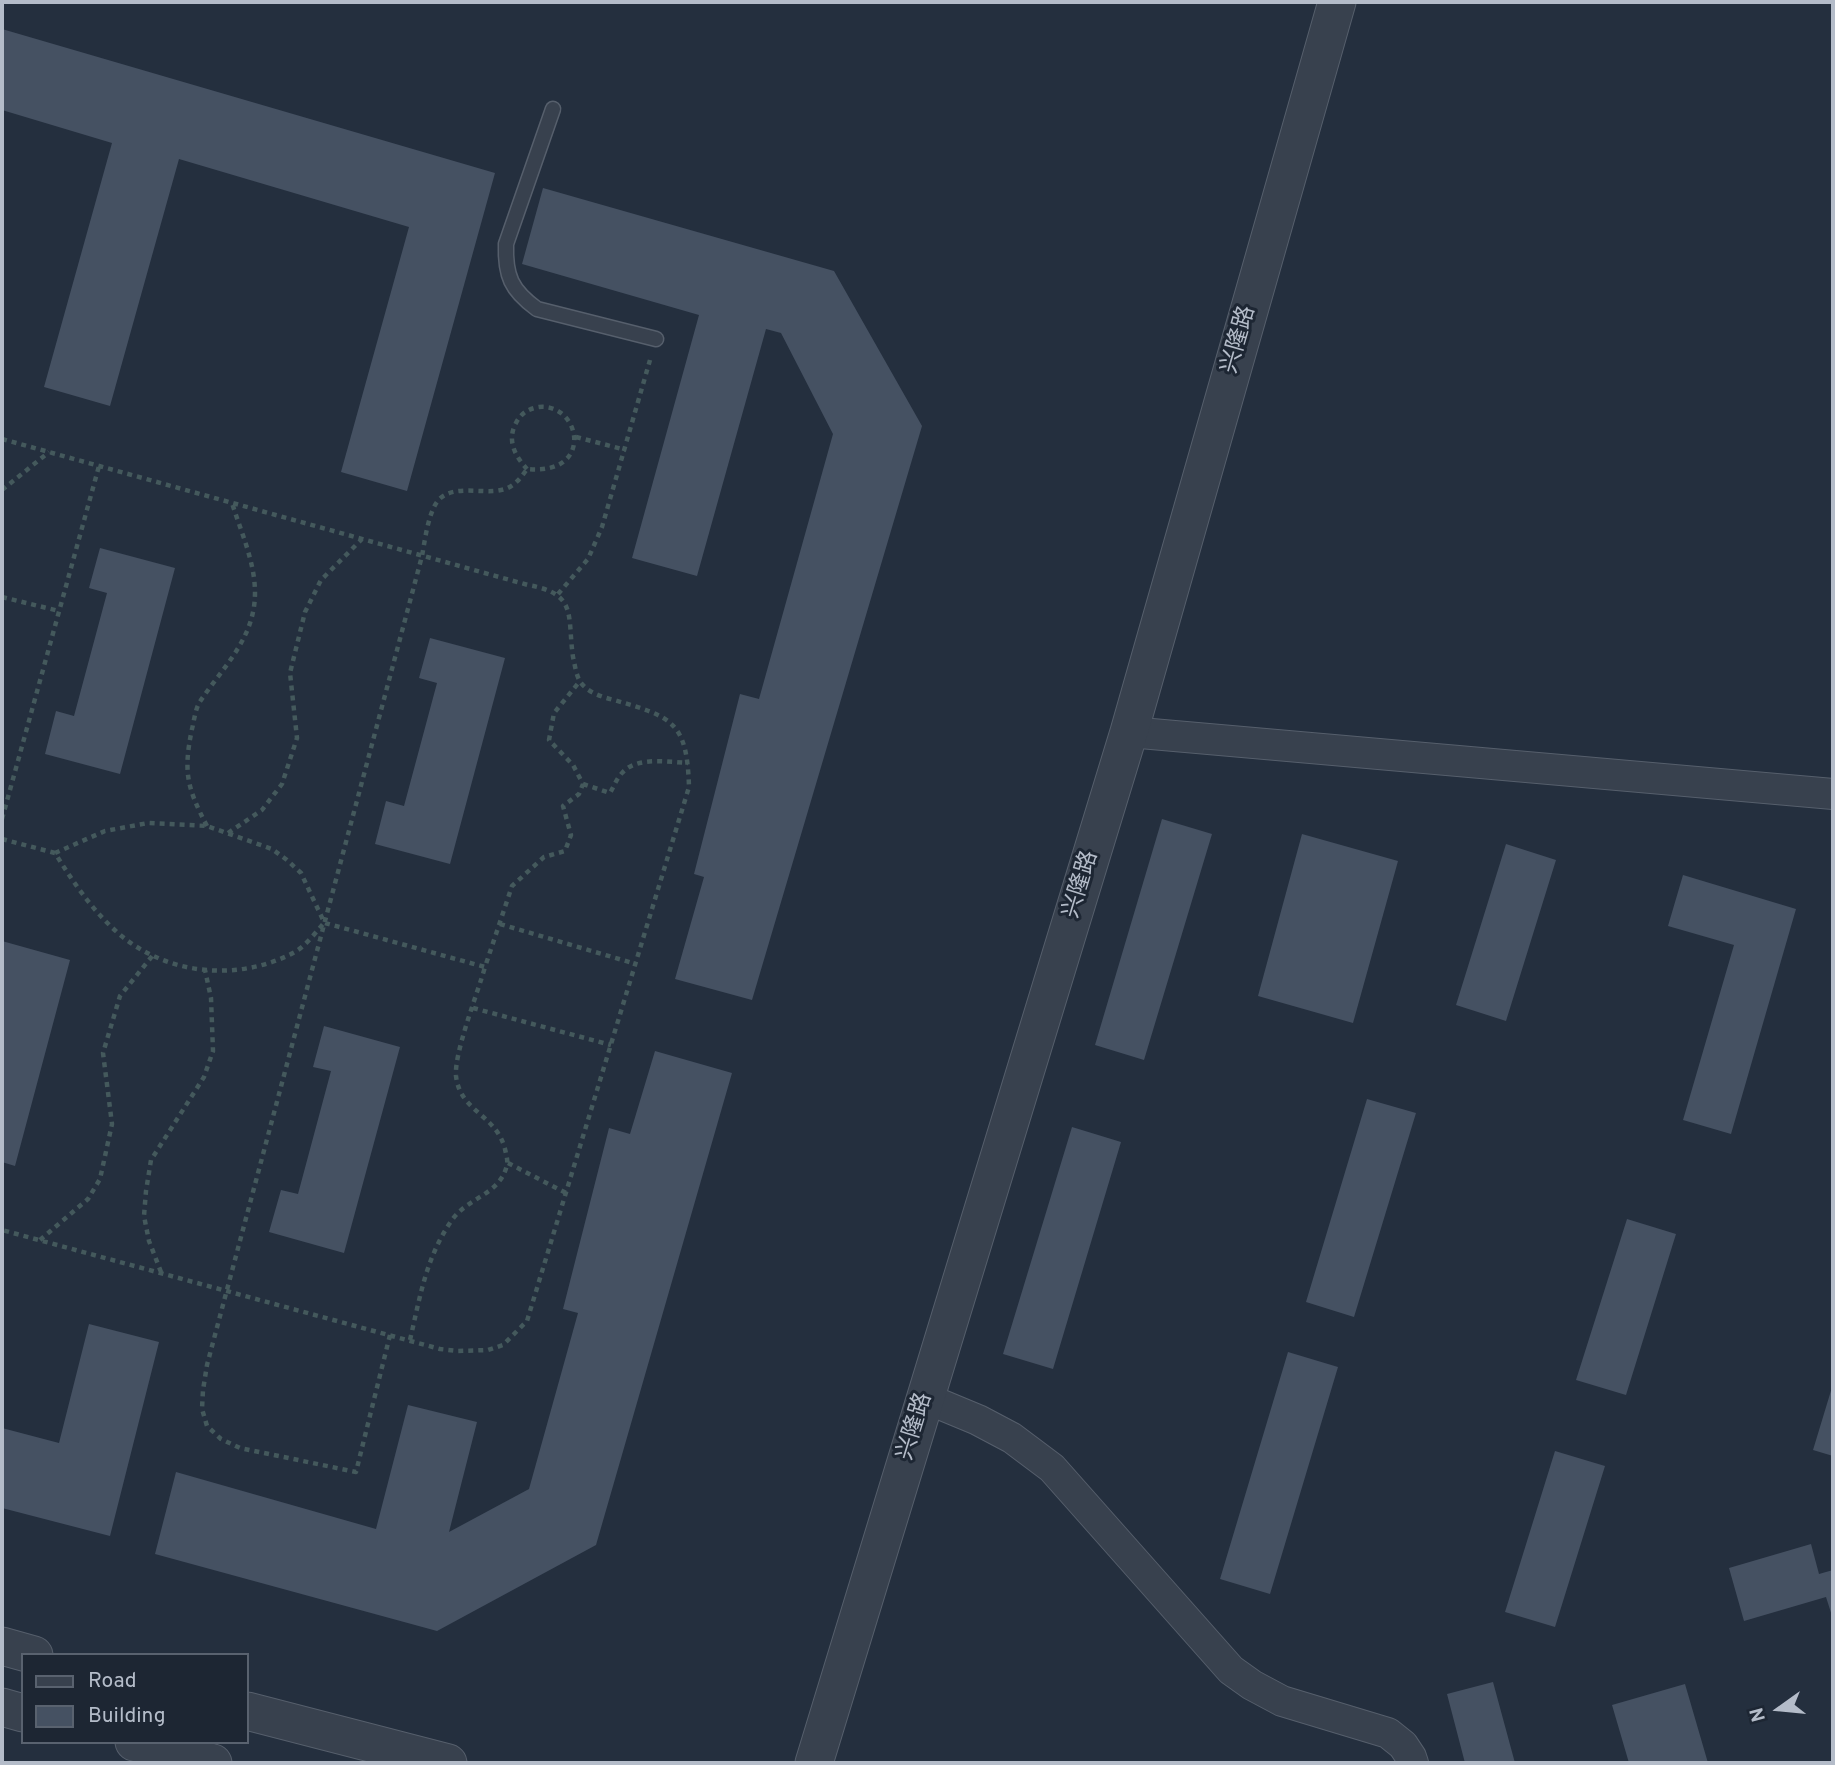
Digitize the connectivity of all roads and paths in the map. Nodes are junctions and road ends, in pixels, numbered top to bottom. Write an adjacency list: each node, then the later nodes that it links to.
1 (1337, 2): 18 (street, 兴隆路)
2 (553, 108): 3 (lane)
3 (656, 339): 6 (path)
4 (576, 437): 6 (path); 9 (path); 9 (path)
5 (2, 439): 7 (path)
6 (626, 450): 14 (path)
7 (49, 452): 8 (path); 10 (path)
8 (99, 466): 11 (path); 16 (path)
9 (527, 470): 13 (path)
10 (2, 490)
11 (232, 503): 12 (path); 23 (path)
12 (362, 539): 13 (path); 24 (path)
13 (422, 556): 14 (path); 27 (path)
14 (558, 594): 17 (path)
15 (2, 597): 16 (path)
16 (59, 611): 22 (path)
17 (580, 681): 19 (path); 20 (path)
18 (1129, 732): 21 (street); 43 (street, 兴隆路)
19 (688, 763): 20 (path); 30 (path)
20 (583, 784): 28 (path)
21 (1833, 794)
22 (2, 819)
23 (206, 826): 24 (path); 26 (path)
24 (228, 833): 27 (path)
25 (2, 839): 26 (path)
26 (55, 853): 29 (path)
27 (325, 923): 31 (path); 32 (path); 40 (path)
28 (500, 924): 30 (path); 31 (path)
29 (153, 955): 32 (path); 38 (path)
30 (636, 964): 34 (path)
31 (485, 967): 33 (path)
32 (205, 970): 39 (path)
33 (473, 1008): 34 (path); 35 (path)
34 (611, 1045): 36 (path)
35 (508, 1163): 36 (path); 42 (path)
36 (566, 1193): 42 (path)
37 (2, 1230): 38 (path)
38 (39, 1240): 39 (path)
39 (161, 1273): 40 (path)
40 (227, 1291): 41 (path); 41 (path)
41 (390, 1335): 42 (path)
42 (410, 1340)
43 (925, 1398): 52 (street, 兴隆路); 53 (street)
44 (2, 1646): 45 (street)
45 (27, 1653)
46 (2, 1707): 48 (street)
47 (248, 1710): 51 (street)
48 (21, 1712)
49 (142, 1744): 50 (street)
50 (214, 1763)
51 (448, 1763)
52 (814, 1763)
53 (1413, 1763)

